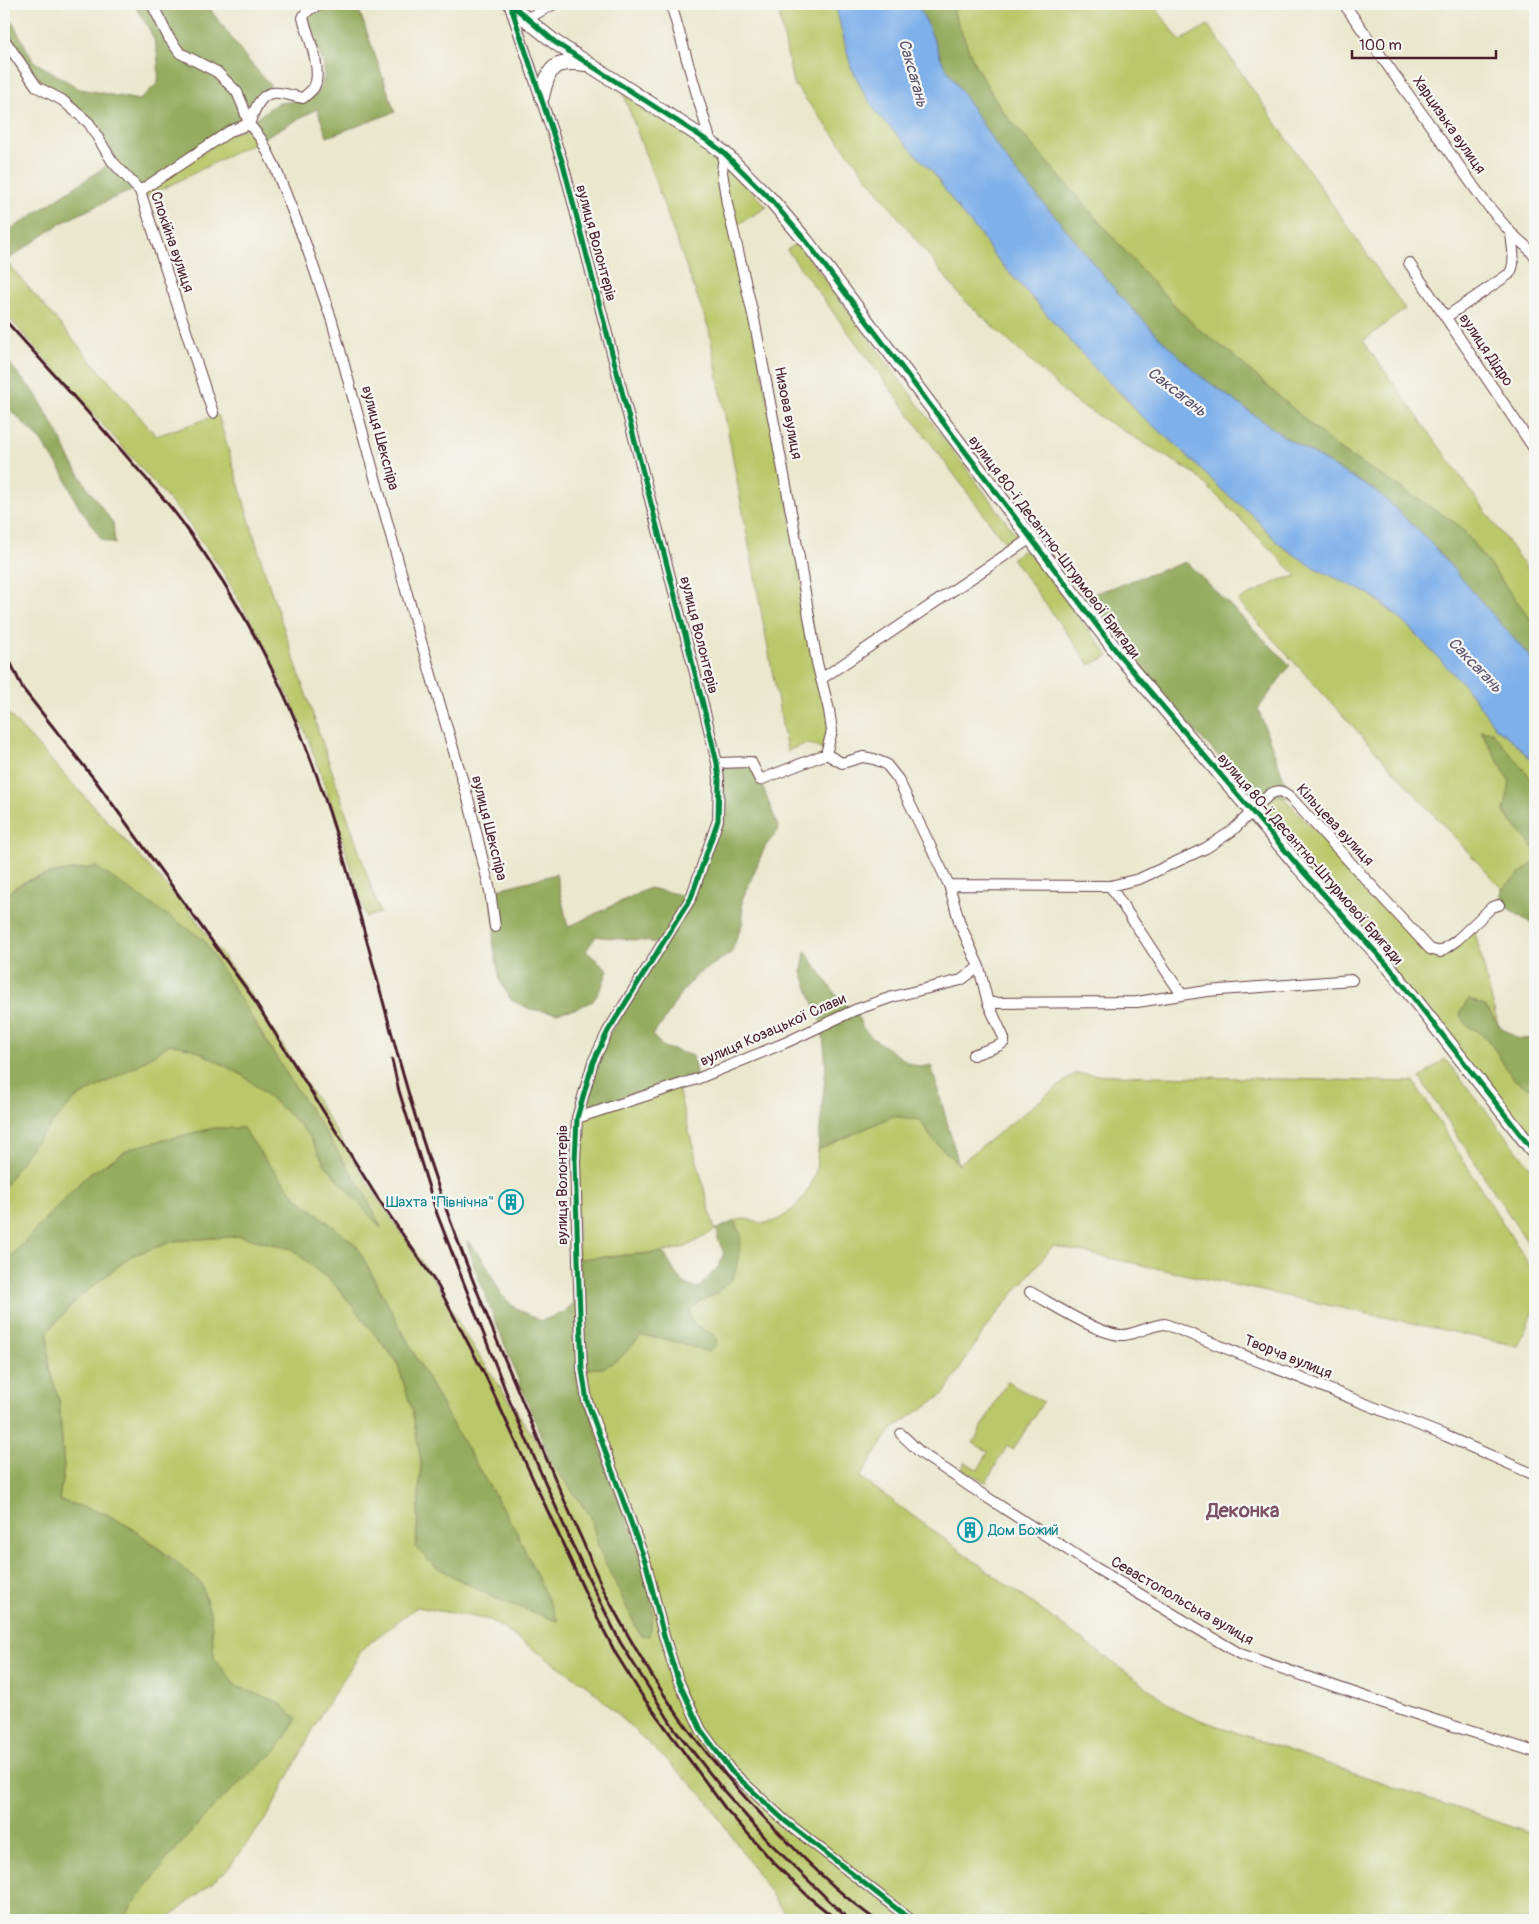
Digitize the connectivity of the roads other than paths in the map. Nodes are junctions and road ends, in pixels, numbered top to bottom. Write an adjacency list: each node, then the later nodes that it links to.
1 (152, 4): 11 (street, вулиця Шекспіра)
2 (323, 4): 11 (street)
3 (510, 4): 7 (street, вулиця 80-ї Десантно-Штурмової Бригади); 10 (street, вулиця Волонтерів)
4 (554, 4): 7 (street)
5 (671, 4): 12 (street)
6 (1344, 4): 15 (street, Харцизька вулиця)
7 (526, 19): 9 (street, вулиця 80-ї Десантно-Штурмової Бригади)
8 (4, 40): 14 (street, Спокійна вулиця)
9 (591, 64): 10 (street); 12 (street, вулиця 80-ї Десантно-Штурмової Бригади)
10 (542, 98): 24 (street, вулиця Волонтерів)
11 (249, 124): 14 (street); 29 (street, вулиця Шекспіра)
12 (712, 143): 13 (street, вулиця 80-ї Десантно-Штурмової Бригади)
13 (724, 153): 21 (street, вулиця 80-ї Десантно-Штурмової Бригади); 22 (street, Низова вулиця)
14 (140, 192): 19 (street, Спокійна вулиця)
15 (1511, 233): 16 (street, Харцизька вулиця); 18 (street, вулиця Дідро)
16 (1535, 258)
17 (1409, 263): 18 (street, вулиця Дідро)
18 (1446, 316): 20 (street, вулиця Дідро)
19 (213, 413)
20 (1535, 450)
21 (1031, 538): 22 (street); 25 (street, вулиця 80-ї Десантно-Штурмової Бригади)
22 (821, 679): 23 (street, Низова вулиця)
23 (826, 754): 24 (street); 26 (street)
24 (717, 763): 35 (street, вулиця Волонтерів)
25 (1252, 811): 27 (street, Кільцева вулиця); 28 (street, Кільцева вулиця); 36 (street, вулиця 80-ї Десантно-Штурмової Бригади)
26 (950, 884): 27 (street, Кільцева вулиця); 30 (street)
27 (1110, 886): 32 (street)
28 (1499, 905)
29 (495, 927)
30 (980, 968): 33 (street); 35 (street, вулиця Козацької Слави)
31 (1352, 980): 32 (street)
32 (1182, 995): 33 (street)
33 (988, 1003): 34 (street)
34 (973, 1055)
35 (577, 1118): 41 (street, вулиця Волонтерів)
36 (1535, 1153)
37 (1030, 1292): 39 (street, Творча вулиця)
38 (901, 1434): 40 (street, Севастопольська вулиця)
39 (1535, 1475)
40 (1535, 1752)
41 (911, 1920)

